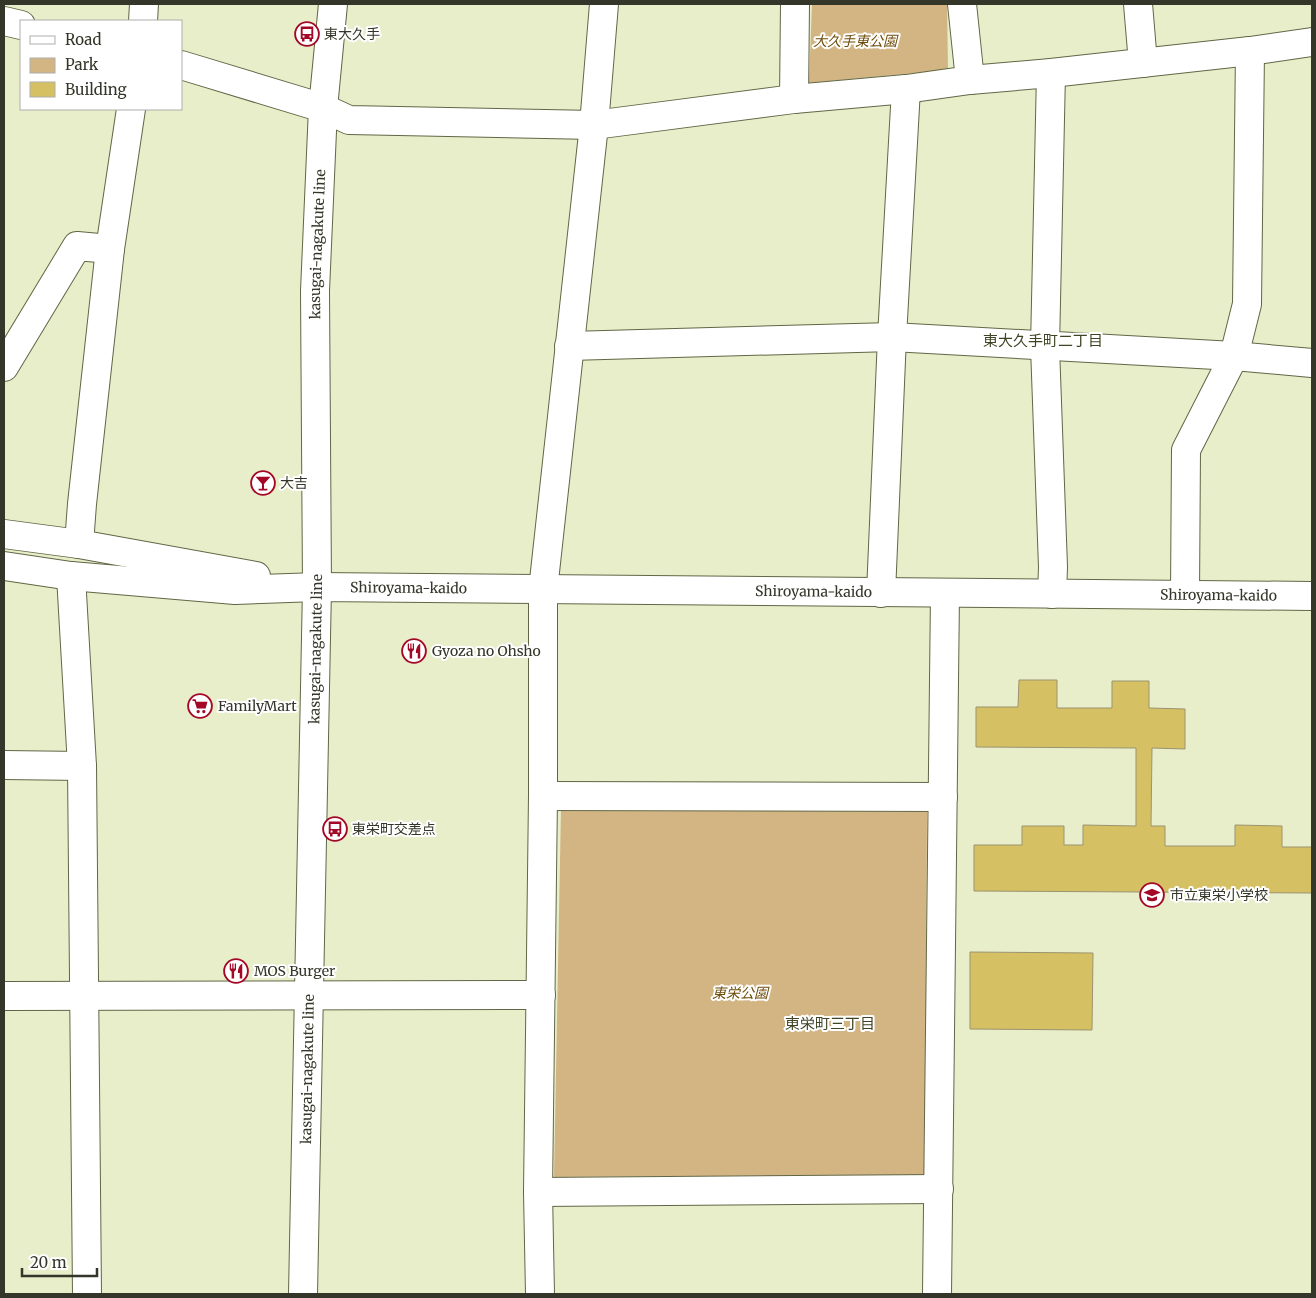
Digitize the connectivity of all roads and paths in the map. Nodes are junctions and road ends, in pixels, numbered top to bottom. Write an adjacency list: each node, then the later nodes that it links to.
1 (144, 4): 7 (street)
2 (333, 4): 18 (street, kasugai-nagakute line)
3 (604, 4): 20 (street)
4 (795, 4): 17 (street)
5 (962, 4): 15 (street)
6 (1138, 4): 12 (street)
7 (143, 20)
8 (4, 21): 9 (street)
9 (20, 25)
10 (1312, 42): 11 (street)
11 (1250, 51): 12 (street); 25 (street)
12 (1143, 63): 14 (street)
13 (182, 65): 18 (street)
14 (1051, 73): 15 (street); 24 (street)
15 (970, 80): 16 (street)
16 (906, 89): 17 (street); 22 (street)
17 (794, 98): 20 (street)
18 (323, 108): 20 (street); 32 (street, kasugai-nagakute line)
19 (131, 110): 21 (street)
20 (594, 125): 23 (street)
21 (110, 249): 27 (street); 29 (street)
22 (892, 337): 23 (street); 24 (street); 34 (street)
23 (569, 346): 33 (street)
24 (1045, 346): 25 (street); 36 (street)
25 (1234, 356): 26 (street); 37 (street)
26 (1312, 363)
27 (4, 367)
28 (4, 534): 29 (street, Shiroyama-kaido)
29 (79, 544): 32 (street, Shiroyama-kaido)
30 (4, 566): 31 (street, Shiroyama-kaido)
31 (71, 576): 32 (street, Shiroyama-kaido); 40 (street)
32 (317, 587): 33 (street, Shiroyama-kaido); 44 (street, kasugai-nagakute line)
33 (543, 590): 34 (street, Shiroyama-kaido); 41 (street)
34 (881, 593): 35 (street, Shiroyama-kaido)
35 (945, 593): 36 (street, Shiroyama-kaido); 42 (street)
36 (1052, 594): 37 (street, Shiroyama-kaido)
37 (1185, 595): 38 (street, Shiroyama-kaido)
38 (1312, 596)
39 (4, 765): 40 (street)
40 (82, 766): 43 (street)
41 (543, 796): 42 (street); 45 (street)
42 (943, 798): 47 (street)
43 (85, 995): 44 (street); 46 (street); 49 (street)
44 (309, 995): 45 (street); 50 (street, kasugai-nagakute line)
45 (541, 995): 48 (street)
46 (4, 996)
47 (939, 1189): 48 (street); 52 (street)
48 (538, 1192): 51 (street)
49 (86, 1294)
50 (303, 1294)
51 (540, 1294)
52 (937, 1294)

